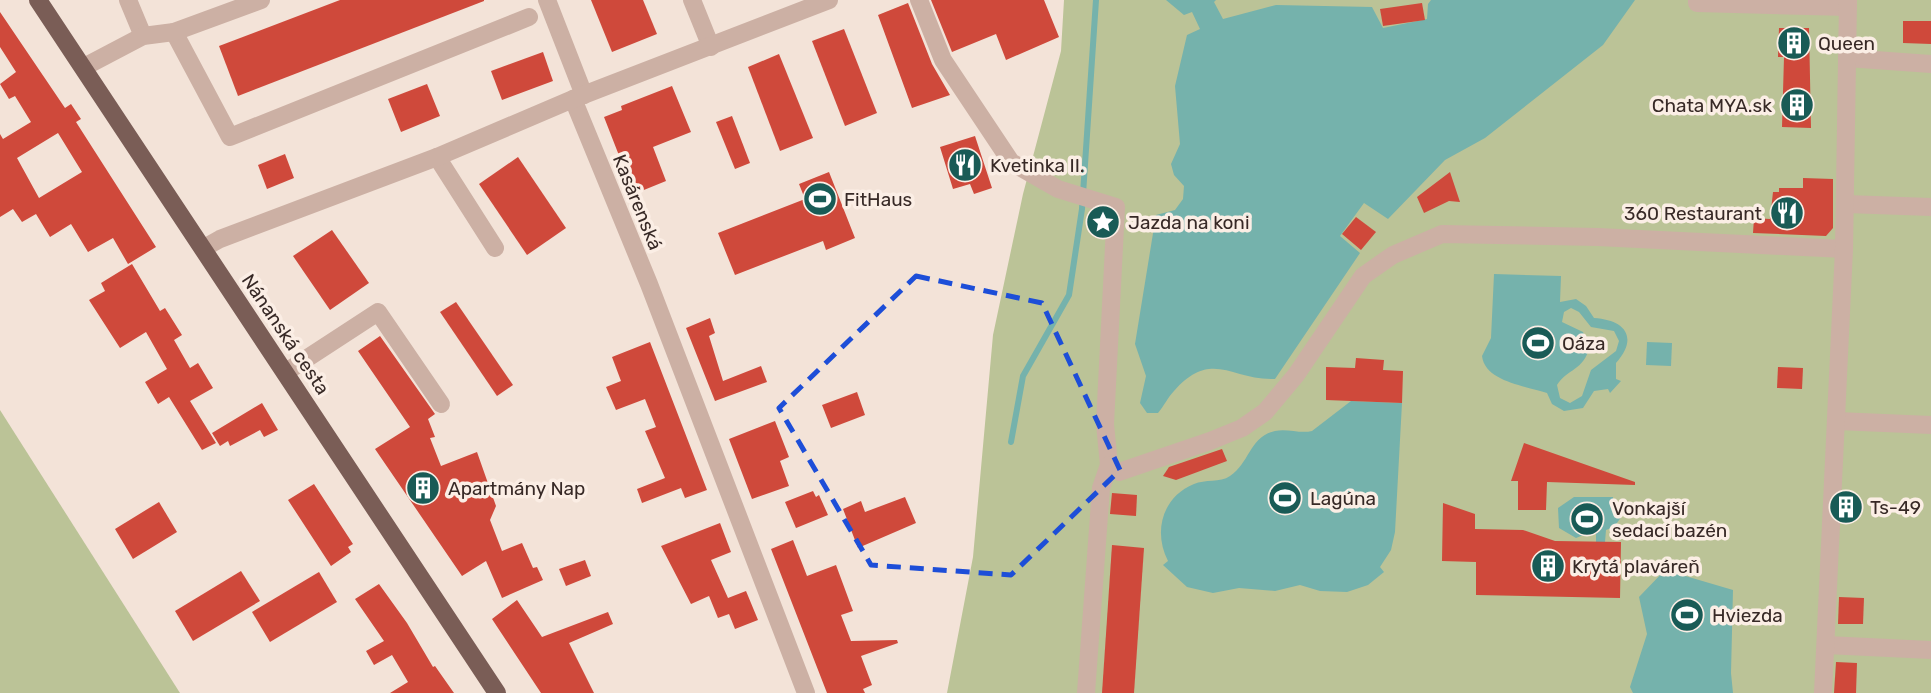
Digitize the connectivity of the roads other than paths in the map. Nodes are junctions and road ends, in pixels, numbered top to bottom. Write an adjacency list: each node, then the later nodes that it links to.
1 (38, 0): 16 (main road, Nánanská cesta)
2 (128, 0): 12 (street)
3 (261, 0): 11 (street)
4 (547, 0): 17 (street, Kasárenská)
5 (692, 0): 13 (street)
6 (829, 0): 13 (street)
7 (919, 0): 28 (street)
8 (1697, 0): 9 (street)
9 (1848, 4): 14 (street)
10 (529, 17): 11 (street)
11 (174, 32): 12 (street)
12 (143, 36): 16 (street)
13 (710, 47): 17 (street)
14 (1847, 58): 15 (street); 19 (street)
15 (1931, 64)
16 (84, 67): 21 (main road, Nánanská cesta)
17 (578, 97): 18 (street); 32 (street, Kasárenská)
18 (437, 157): 21 (street); 22 (street)
19 (1846, 204): 20 (street); 23 (street)
20 (1931, 207)
21 (204, 248): 24 (main road, Nánanská cesta)
22 (495, 248)
23 (1844, 249): 26 (street); 28 (street)
24 (286, 372): 25 (street); 31 (main road, Nánanská cesta)
25 (441, 404)
26 (1837, 421): 27 (street); 29 (street)
27 (1931, 425)
28 (1109, 465): 33 (street)
29 (1826, 645): 30 (street); 34 (street)
30 (1931, 650)
31 (497, 693)
32 (806, 693)
33 (1086, 693)
34 (1823, 693)

